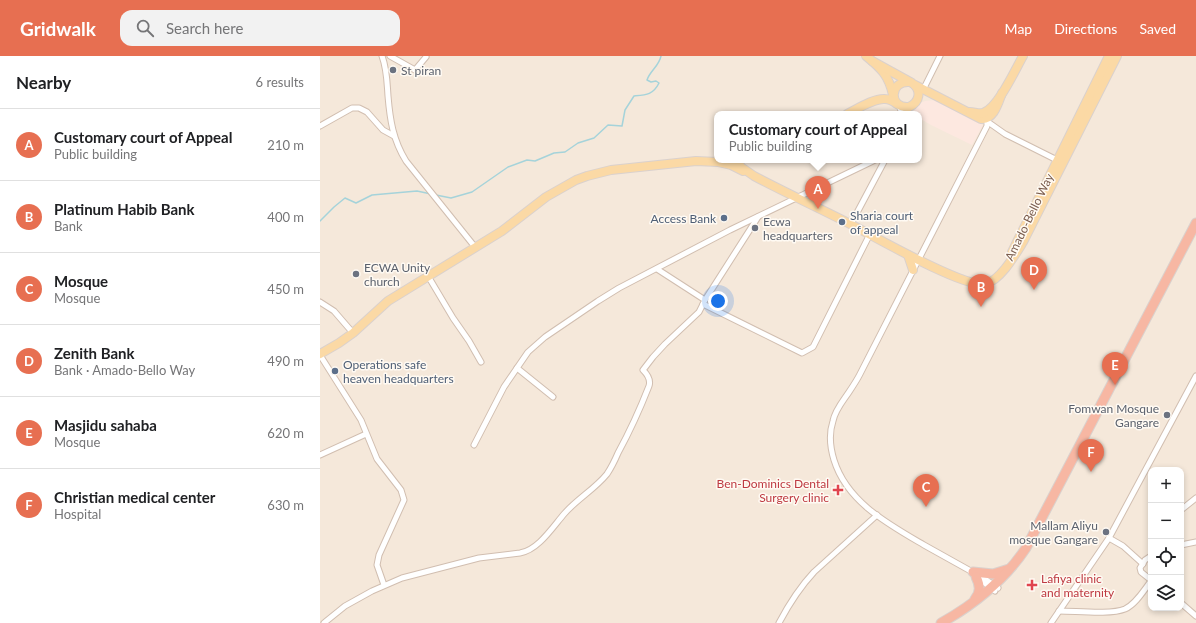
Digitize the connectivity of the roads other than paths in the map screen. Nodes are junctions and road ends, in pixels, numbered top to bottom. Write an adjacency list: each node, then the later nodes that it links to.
1 (383, 56): 21 (street)
2 (390, 56): 7 (street)
3 (940, 56): 10 (street)
4 (1023, 56): 19 (main road)
5 (1109, 56): 27 (main road, Amado-Bello Way)
6 (1117, 56): 27 (main road, Amado-Bello Way)
7 (426, 57)
8 (869, 59): 9 (main road); 11 (main road)
9 (912, 84): 10 (main road); 11 (main road); 13 (main road)
10 (923, 89): 12 (main road); 13 (street)
11 (894, 90): 14 (main road); 15 (main road)
12 (938, 98): 13 (main road); 19 (main road)
13 (916, 102): 15 (main road); 18 (street)
14 (870, 103): 15 (main road); 16 (main road)
15 (898, 104): 17 (street)
16 (853, 111)
17 (901, 111)
18 (910, 111)
19 (986, 118): 27 (street); 41 (street)
20 (320, 126): 21 (street)
21 (394, 136): 39 (street)
22 (714, 156): 24 (main road)
23 (714, 160): 25 (main road)
24 (696, 161): 25 (main road); 39 (main road)
25 (707, 161): 26 (main road)
26 (714, 162)
27 (1060, 162): 41 (main road, Amado-Bello Way)
28 (722, 163): 32 (main road)
29 (739, 163): 32 (main road)
30 (869, 163): 33 (street)
31 (883, 163): 36 (street)
32 (754, 176): 33 (main road, Amado-Bello Way)
33 (797, 198): 34 (street); 36 (main road, Amado-Bello Way)
34 (758, 217): 42 (street); 46 (street)
35 (1196, 223): 64 (highway)
36 (851, 224): 38 (main road, Amado-Bello Way)
37 (1196, 233): 69 (highway)
38 (870, 234): 40 (main road, Amado-Bello Way); 46 (street)
39 (475, 247): 44 (main road)
40 (908, 254): 41 (main road, Amado-Bello Way); 43 (main road)
41 (918, 260): 43 (street)
42 (657, 269): 46 (street); 50 (street)
43 (913, 270): 58 (street)
44 (428, 276): 47 (main road); 49 (street)
45 (320, 302): 47 (street)
46 (704, 302): 68 (street)
47 (353, 333): 48 (main road)
48 (320, 354): 53 (street)
49 (481, 362)
50 (517, 368): 52 (street); 54 (street)
51 (1196, 377): 59 (street)
52 (553, 397)
53 (366, 434): 55 (street); 68 (street)
54 (474, 445)
55 (320, 455)
56 (1196, 498): 57 (street)
57 (1184, 508)
58 (877, 515): 65 (street); 75 (street)
59 (1109, 538): 63 (street); 72 (street)
60 (1196, 542): 61 (street)
61 (1184, 544)
62 (1148, 558): 63 (street)
63 (1143, 564): 66 (street)
64 (1012, 568): 65 (highway); 69 (highway)
65 (975, 574): 69 (street); 70 (highway)
66 (1148, 578)
67 (1148, 585): 72 (street)
68 (384, 586): 74 (street)
69 (995, 588): 70 (highway); 77 (highway)
70 (970, 604): 76 (highway)
71 (1184, 606): 73 (street)
72 (1059, 611): 78 (street)
73 (1196, 616)
74 (324, 623)
75 (780, 623)
76 (941, 623)
77 (951, 623)
78 (1051, 623)

